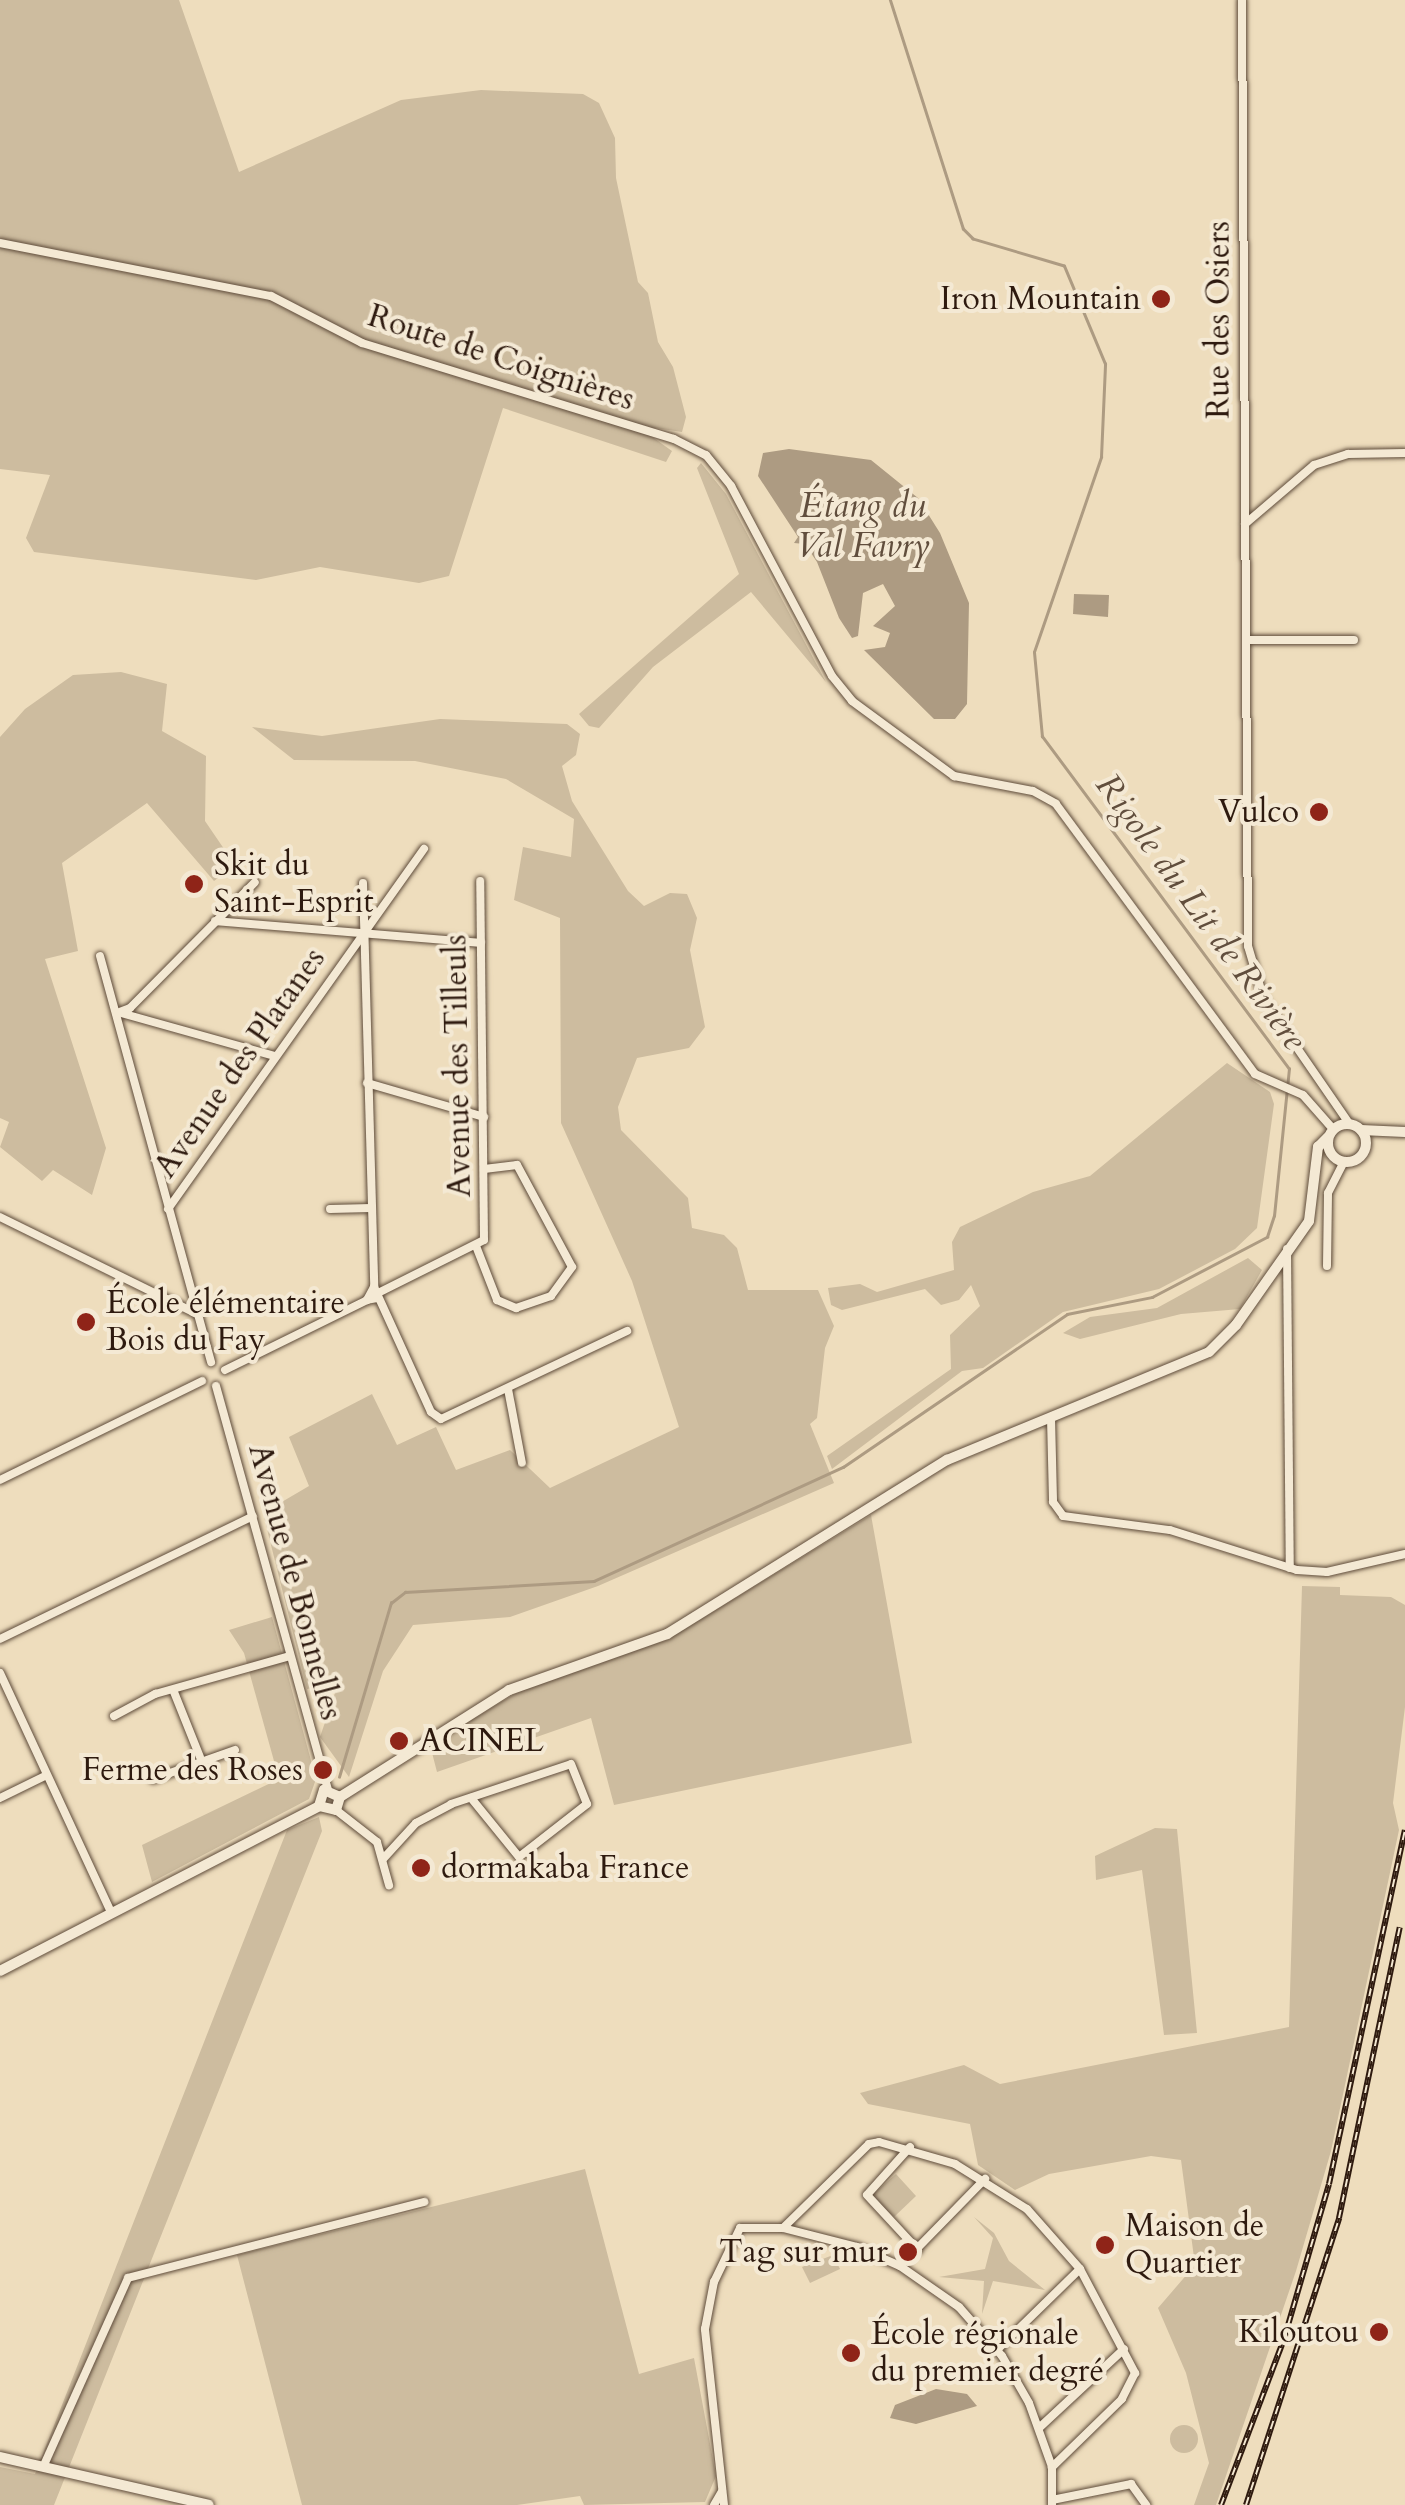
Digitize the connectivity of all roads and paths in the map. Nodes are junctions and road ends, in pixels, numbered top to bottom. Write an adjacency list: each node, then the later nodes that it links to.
1 (1242, 0): 4 (street, Rue des Osiers)
2 (0, 243): 22 (street, Route de Coignières)
3 (1405, 453): 4 (street)
4 (1245, 524): 5 (street, Rue des Osiers)
5 (1246, 640): 6 (street); 19 (street, Rue des Osiers)
6 (1354, 640)
7 (424, 849): 12 (street, Avenue des Platanes)
8 (480, 880): 13 (street, Avenue des Tilleuls)
9 (255, 882): 11 (street)
10 (363, 883): 12 (street)
11 (215, 922): 12 (street); 15 (street)
12 (365, 930): 13 (street); 16 (street, Avenue des Platanes); 17 (street)
13 (481, 943): 18 (street, Avenue des Tilleuls)
14 (100, 956): 15 (street)
15 (116, 1013): 16 (street); 29 (street)
16 (275, 1056): 29 (street, Avenue des Platanes)
17 (367, 1083): 18 (street); 28 (street)
18 (484, 1117): 27 (street, Avenue des Tilleuls)
19 (1350, 1124): 20 (street); 22 (street)
20 (1361, 1130): 21 (street); 23 (street)
21 (1399, 1132): 23 (street)
22 (1331, 1133): 24 (street); 25 (street)
23 (1365, 1150): 26 (street)
24 (1330, 1152): 25 (street); 26 (street)
25 (1317, 1160): 33 (street)
26 (1344, 1162): 34 (street)
27 (484, 1169): 32 (street, Avenue des Tilleuls); 32 (street)
28 (371, 1208): 30 (street); 35 (street)
29 (168, 1210): 36 (street)
30 (330, 1210)
31 (0, 1217): 36 (street)
32 (476, 1246): 35 (street)
33 (1286, 1248): 43 (street); 48 (street)
34 (1327, 1266)
35 (375, 1294): 39 (street); 42 (street)
36 (196, 1314): 38 (street)
37 (627, 1332): 42 (street)
38 (210, 1362): 39 (street); 40 (street)
39 (225, 1370): 41 (street)
40 (202, 1380): 41 (street); 45 (street)
41 (216, 1386): 46 (street, Avenue de Bonnelles)
42 (508, 1389): 44 (street)
43 (1051, 1418): 48 (street); 59 (street)
44 (522, 1464)
45 (0, 1480)
46 (252, 1516): 49 (street); 50 (street, Avenue de Bonnelles)
47 (1405, 1554): 48 (street)
48 (1290, 1568)
49 (0, 1639)
50 (287, 1657): 52 (street); 58 (street, Avenue de Bonnelles)
51 (0, 1673): 56 (street)
52 (174, 1692): 53 (street); 55 (street)
53 (114, 1716)
54 (235, 1750): 55 (street)
55 (200, 1757): 57 (street)
56 (45, 1776): 60 (street); 66 (street)
57 (153, 1779)
58 (328, 1789): 59 (street); 62 (street)
59 (340, 1797): 63 (street)
60 (0, 1798)
61 (471, 1798): 61 (street); 64 (street)
62 (320, 1806): 63 (street); 66 (street)
63 (336, 1810): 64 (street)
64 (383, 1859): 65 (street)
65 (390, 1885)
66 (110, 1910): 67 (street)
67 (0, 1971)
68 (910, 2147): 69 (street); 71 (street); 72 (street)
69 (985, 2180): 72 (street); 74 (street)
70 (424, 2202): 79 (street)
71 (783, 2228): 73 (street); 81 (street)
72 (918, 2250): 73 (street)
73 (900, 2266): 76 (street)
74 (1080, 2269): 75 (street); 76 (street)
75 (1124, 2349): 77 (street); 80 (street)
76 (998, 2350): 77 (street)
77 (1040, 2428): 80 (street)
78 (0, 2457): 79 (street)
79 (44, 2464): 84 (street)
80 (1052, 2468): 82 (street)
81 (722, 2491): 85 (street); 86 (street)
82 (1052, 2502): 83 (street)
83 (1145, 2502)
84 (209, 2505)
85 (714, 2505)
86 (724, 2505)

